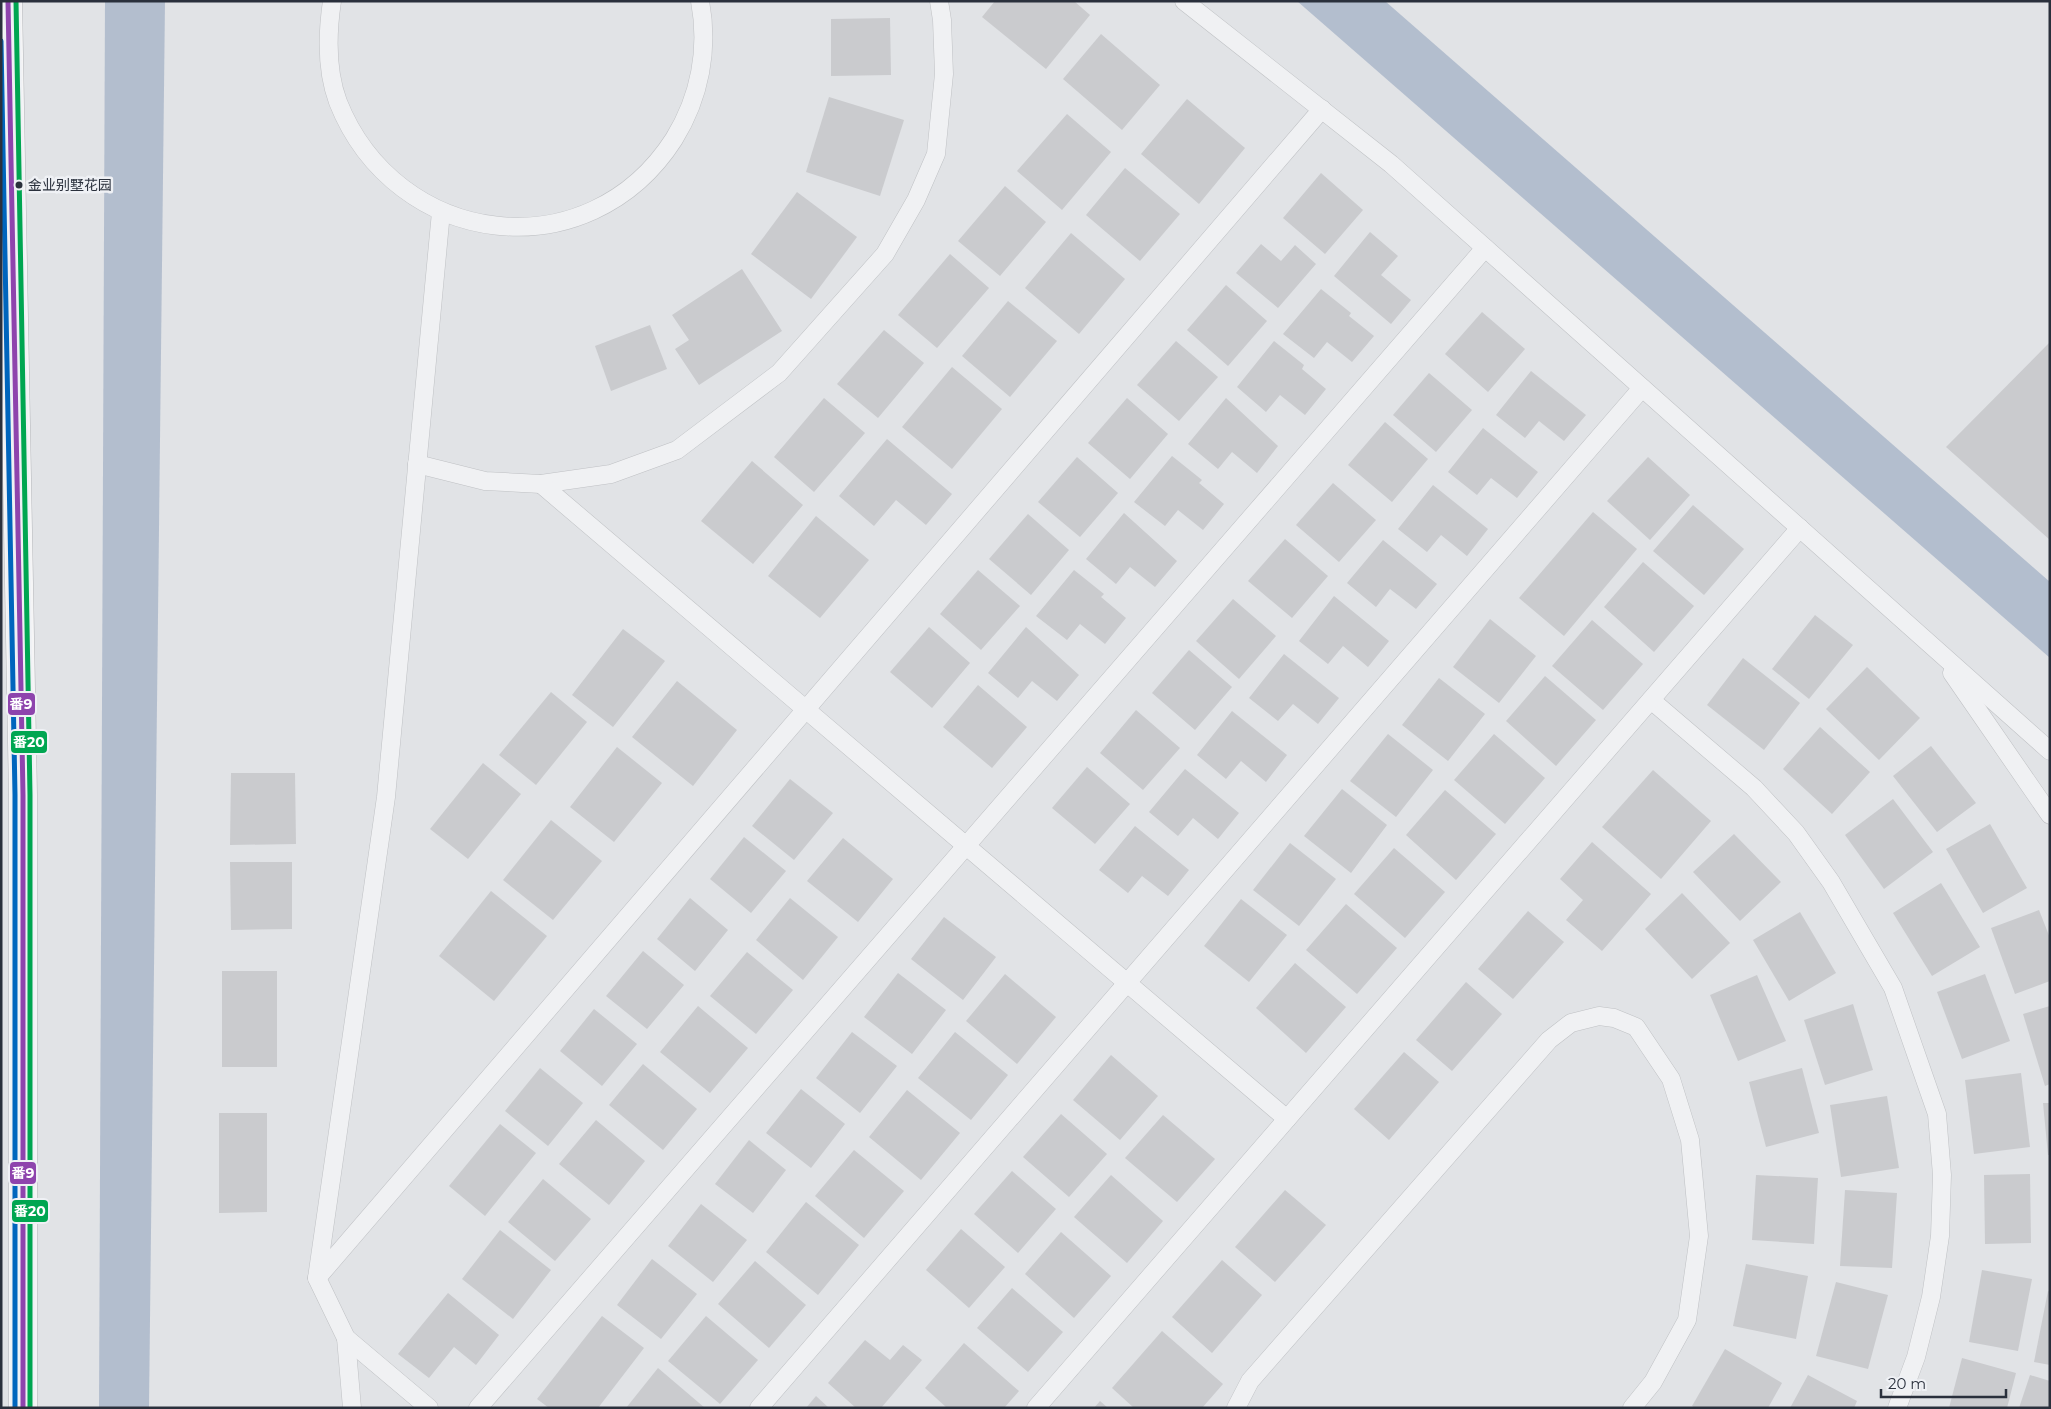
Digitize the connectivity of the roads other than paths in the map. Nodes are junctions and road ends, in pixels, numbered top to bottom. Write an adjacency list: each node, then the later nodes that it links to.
1 (8, 1): 23 (highway)
2 (332, 1): 7 (lane)
3 (700, 1): 7 (lane)
4 (939, 1): 11 (lane)
5 (1184, 1): 6 (lane)
6 (1322, 109): 8 (lane); 15 (lane)
7 (441, 212): 10 (lane)
8 (1485, 248): 9 (lane); 18 (lane)
9 (1642, 388): 12 (lane); 19 (lane)
10 (418, 464): 11 (lane); 21 (lane)
11 (541, 484): 15 (lane)
12 (1800, 528): 13 (lane); 14 (lane)
13 (1937, 651): 16 (lane); 17 (lane)
14 (1651, 700): 20 (lane); 31 (lane)
15 (806, 709): 18 (lane); 21 (lane)
16 (2050, 751)
17 (2050, 815)
18 (966, 846): 19 (lane); 26 (lane)
19 (1127, 984): 20 (lane); 27 (lane)
20 (1287, 1119): 28 (lane)
21 (317, 1278): 22 (lane)
22 (346, 1338): 24 (lane); 25 (lane)
23 (23, 1408)
24 (352, 1408)
25 (429, 1408)
26 (478, 1408)
27 (760, 1408)
28 (1036, 1408)
29 (1236, 1408): 30 (lane)
30 (1632, 1408)
31 (1897, 1408)

